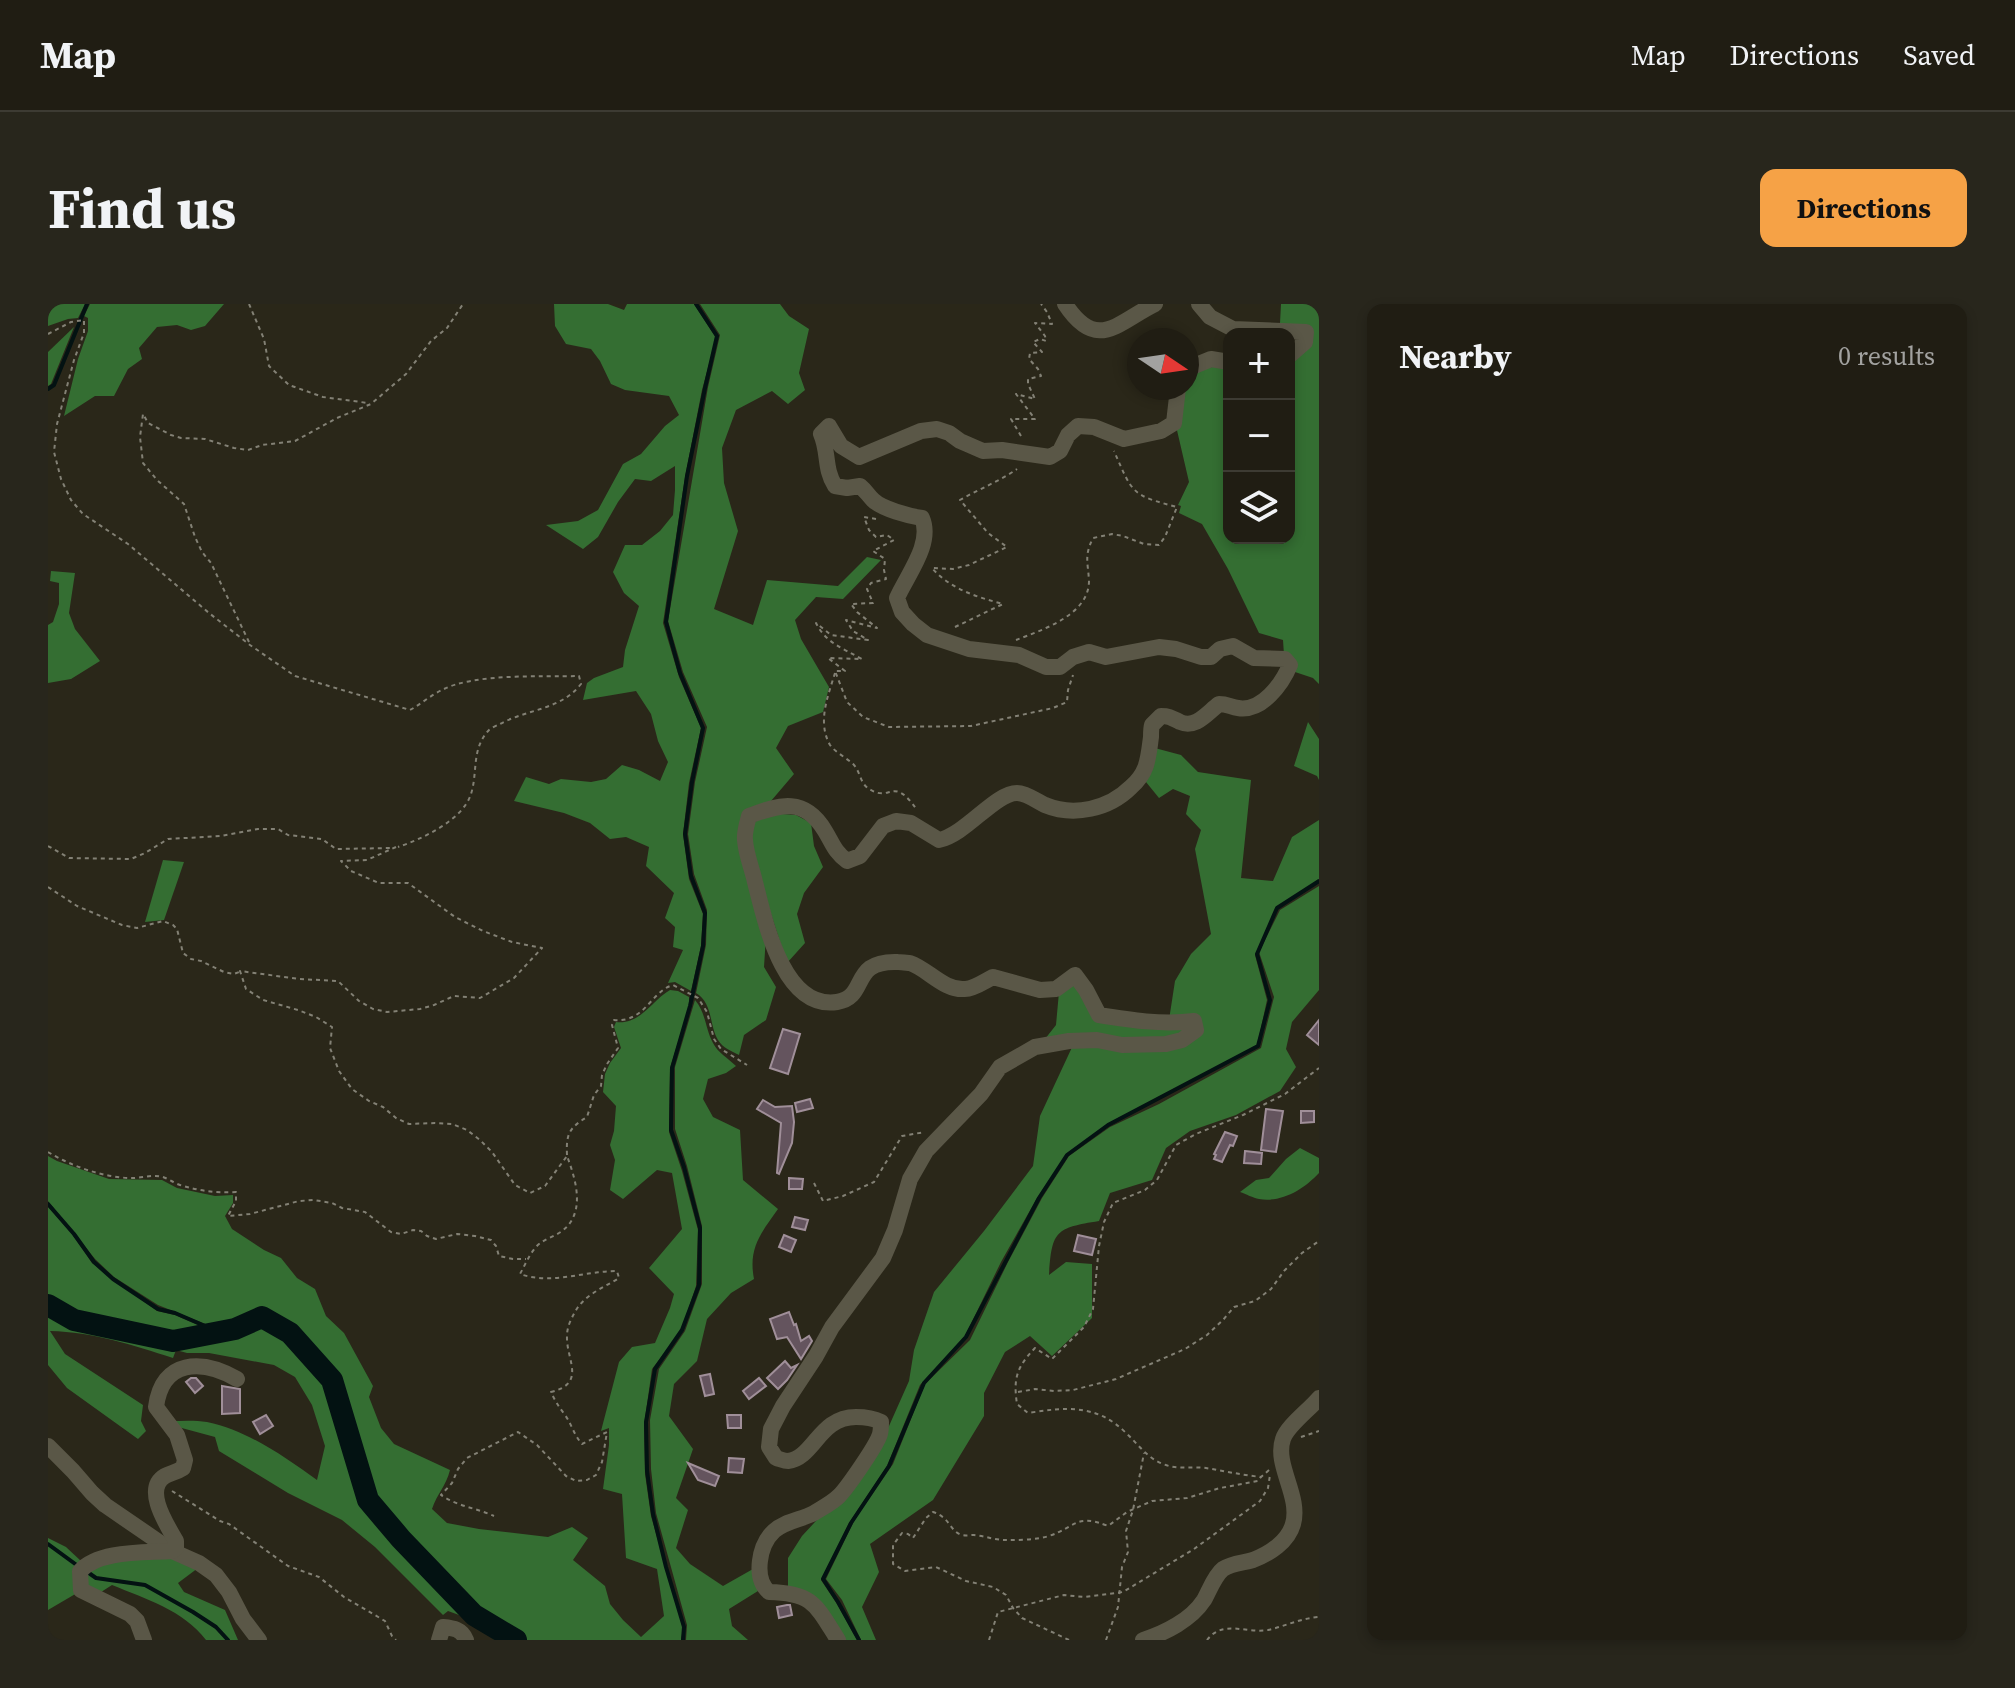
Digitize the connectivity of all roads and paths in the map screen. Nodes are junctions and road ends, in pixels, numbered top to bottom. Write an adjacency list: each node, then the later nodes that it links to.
1 (249, 304): 14 (path)
2 (463, 304): 14 (path)
3 (1041, 304): 16 (path)
4 (1065, 304): 5 (street)
5 (1155, 304)
6 (1199, 304): 7 (street)
7 (1231, 328)
8 (1295, 332): 10 (street)
9 (48, 334): 19 (path)
10 (1295, 351)
11 (1223, 361): 12 (street)
12 (1199, 364)
13 (1177, 400): 15 (street)
14 (371, 404): 19 (path)
15 (1110, 435): 16 (street); 20 (path)
16 (1024, 453): 17 (street); 18 (path)
17 (882, 506): 20 (street); 21 (path)
18 (946, 630)
19 (250, 645): 25 (path)
20 (995, 652): 23 (street)
21 (835, 671): 22 (path); 23 (path)
22 (1074, 673)
23 (926, 832): 30 (street)
24 (48, 846): 25 (path)
25 (396, 847): 27 (path)
26 (48, 887): 27 (path)
27 (240, 971): 32 (path)
28 (747, 1065): 32 (path)
29 (1319, 1068): 37 (path)
30 (949, 1126): 33 (path); 56 (street)
31 (48, 1152): 35 (path)
32 (567, 1156): 35 (path)
33 (814, 1183)
34 (1319, 1241): 37 (path)
35 (527, 1259): 46 (path)
36 (237, 1379): 44 (street)
37 (1015, 1393): 42 (path)
38 (1319, 1398): 60 (street)
39 (1319, 1431): 40 (path)
40 (1299, 1439)
41 (48, 1446): 47 (street)
42 (1144, 1452): 43 (path); 45 (path)
43 (1261, 1477): 45 (path); 48 (path)
44 (156, 1485): 47 (street); 53 (path)
45 (1133, 1510): 48 (path); 49 (path)
46 (494, 1516)
47 (172, 1551): 51 (street); 52 (street)
48 (1120, 1592): 49 (path); 59 (path)
49 (1013, 1608): 57 (path); 58 (path)
50 (1319, 1617): 61 (path)
51 (144, 1640)
52 (259, 1640)
53 (396, 1640)
54 (439, 1640): 55 (street)
55 (466, 1640)
56 (838, 1640)
57 (989, 1640)
58 (1069, 1640)
59 (1106, 1640)
60 (1143, 1640)
61 (1207, 1640)

